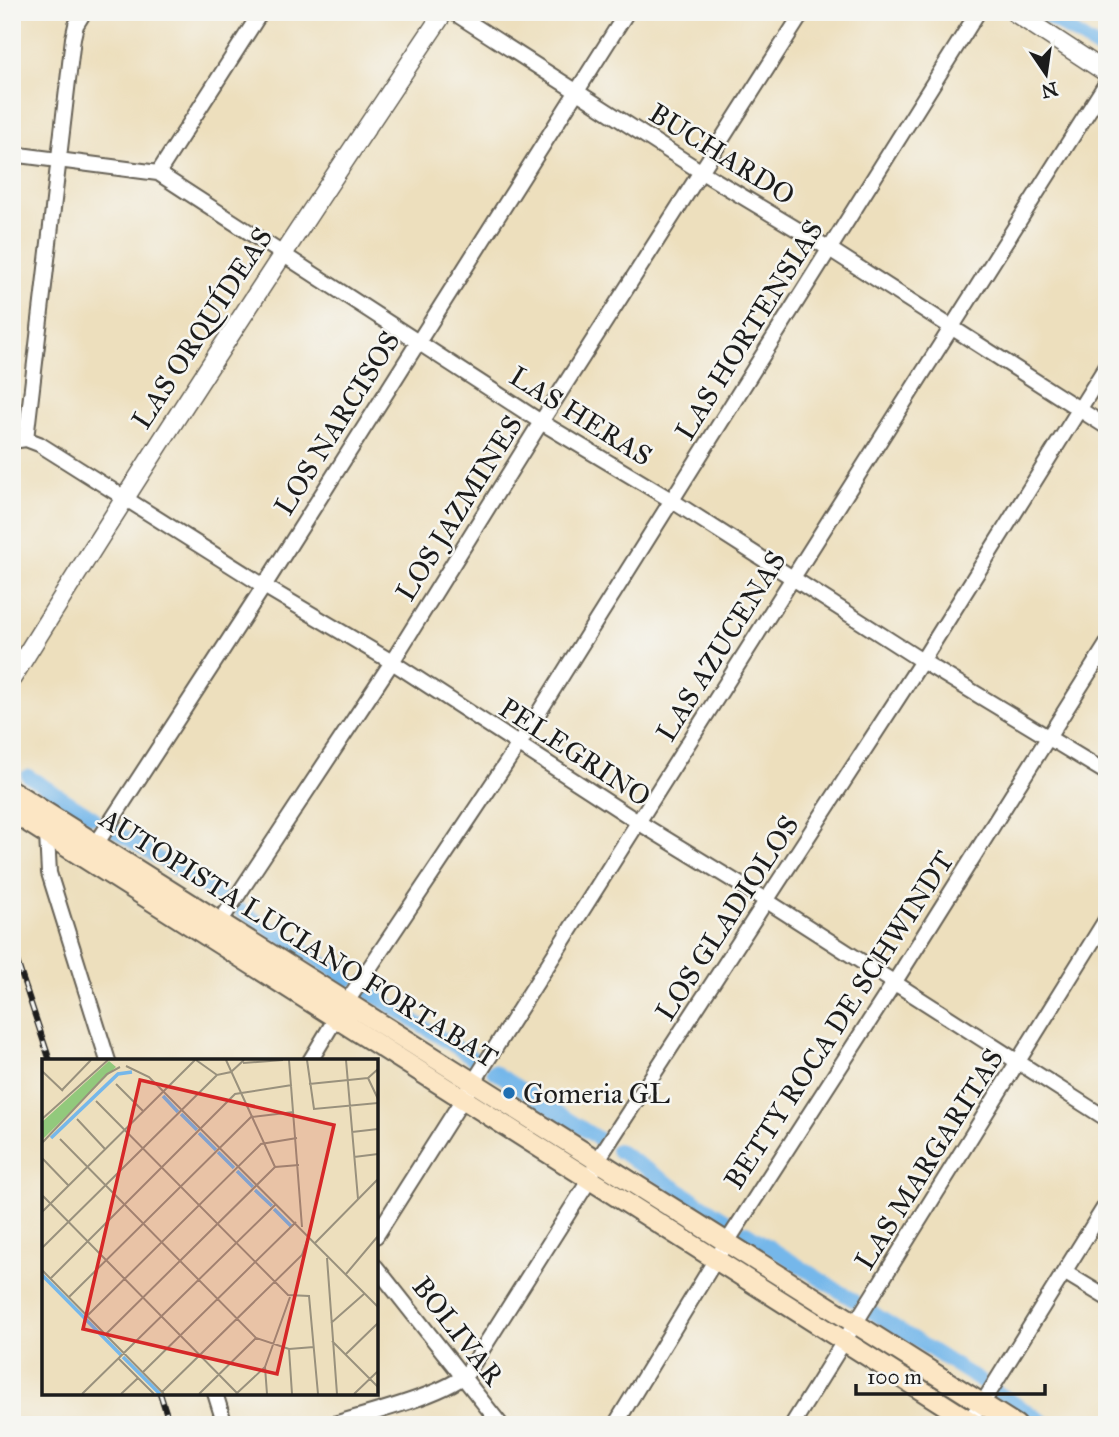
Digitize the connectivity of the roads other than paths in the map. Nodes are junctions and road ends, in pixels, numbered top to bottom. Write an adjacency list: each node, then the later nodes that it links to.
1 (261, 12): 15 (street)
2 (444, 12): 17 (street, LAS ORQUÍDEAS)
3 (453, 12): 11 (street, BUCHARDO)
4 (627, 12): 11 (street, LOS NARCISOS)
5 (803, 12): 14 (street, LOS JAZMINES)
6 (978, 12): 16 (street, LAS HORTENSIAS)
7 (1014, 12): 9 (street)
8 (76, 16): 13 (street)
9 (1107, 73)
10 (1107, 82): 18 (street, LAS AZUCENAS)
11 (576, 93): 14 (street, BUCHARDO); 19 (street, LOS NARCISOS)
12 (12, 154): 13 (street, LAS HERAS)
13 (59, 159): 15 (street, LAS HERAS); 24 (street)
14 (700, 172): 16 (street, BUCHARDO); 22 (street, LOS JAZMINES)
15 (158, 173): 17 (street, LAS HERAS)
16 (828, 248): 18 (street, BUCHARDO); 26 (street, LAS HORTENSIAS)
17 (281, 254): 19 (street, LAS HERAS); 25 (street, LAS ORQUÍDEAS)
18 (953, 328): 21 (street, BUCHARDO); 27 (street, LAS AZUCENAS)
19 (418, 340): 22 (street, LAS HERAS); 28 (street, LOS NARCISOS)
20 (1107, 365): 21 (street, LOS GLADIOLOS)
21 (1079, 410): 23 (street, BUCHARDO); 30 (street, LOS GLADIOLOS)
22 (541, 422): 26 (street, LAS HERAS); 31 (street, LOS JAZMINES)
23 (1107, 427)
24 (19, 440): 25 (street, PELEGRINO)
25 (124, 498): 28 (street, PELEGRINO); 32 (street, LAS ORQUÍDEAS)
26 (671, 500): 27 (street, LAS HERAS); 34 (street, LAS HORTENSIAS)
27 (793, 578): 30 (street, LAS HERAS); 38 (street, LAS AZUCENAS)
28 (264, 586): 31 (street, PELEGRINO); 40 (street, LOS NARCISOS)
29 (1107, 644): 33 (street, BETTY ROCA DE SCHWINDT)
30 (922, 661): 33 (street, LAS HERAS); 41 (street, LOS GLADIOLOS)
31 (392, 662): 34 (street, PELEGRINO); 43 (street, LOS JAZMINES)
32 (12, 678)
33 (1049, 736): 35 (street, LAS HERAS); 44 (street, BETTY ROCA DE SCHWINDT)
34 (519, 744): 38 (street, PELEGRINO); 45 (street, LAS HORTENSIAS)
35 (1107, 773)
36 (12, 791): 40 (main road, AUTOPISTA LUCIANO FORTABAT)
37 (12, 812): 39 (main road, AUTOPISTA LUCIANO FORTABAT)
38 (638, 822): 41 (street, PELEGRINO); 49 (street, LAS AZUCENAS)
39 (47, 835): 40 (main road, AUTOPISTA LUCIANO FORTABAT); 46 (street)
40 (92, 851): 43 (main road, AUTOPISTA LUCIANO FORTABAT); 45 (main road, AUTOPISTA LUCIANO FORTABAT)
41 (768, 901): 44 (street, PELEGRINO); 52 (street, LOS GLADIOLOS)
42 (1107, 918): 48 (street, LAS MARGARITAS)
43 (220, 922): 45 (main road, AUTOPISTA LUCIANO FORTABAT)
44 (894, 983): 48 (street, PELEGRINO); 55 (street, BETTY ROCA DE SCHWINDT)
45 (342, 1010): 47 (street, LAS HORTENSIAS); 49 (main road, AUTOPISTA LUCIANO FORTABAT); 50 (main road, AUTOPISTA LUCIANO FORTABAT)
46 (107, 1059)
47 (311, 1059)
48 (1019, 1061): 51 (street, PELEGRINO); 60 (street, LAS MARGARITAS)
49 (474, 1082): 50 (street, LAS AZUCENAS); 52 (main road, AUTOPISTA LUCIANO FORTABAT)
50 (464, 1100): 52 (main road, AUTOPISTA LUCIANO FORTABAT); 54 (street, LAS AZUCENAS)
51 (1107, 1119)
52 (594, 1170): 55 (main road, AUTOPISTA LUCIANO FORTABAT); 56 (main road, AUTOPISTA LUCIANO FORTABAT); 62 (street, LOS GLADIOLOS)
53 (1107, 1203): 58 (street)
54 (378, 1233)
55 (727, 1241): 56 (street, BETTY ROCA DE SCHWINDT); 60 (main road, AUTOPISTA LUCIANO FORTABAT)
56 (716, 1259): 61 (main road, AUTOPISTA LUCIANO FORTABAT); 69 (street, BETTY ROCA DE SCHWINDT)
57 (378, 1270): 62 (street, BOLIVAR)
58 (1064, 1272): 59 (street); 64 (street)
59 (1107, 1298)
60 (857, 1323): 61 (street, LAS MARGARITAS); 64 (main road, AUTOPISTA LUCIANO FORTABAT)
61 (846, 1342): 65 (main road, AUTOPISTA LUCIANO FORTABAT); 70 (street, LAS MARGARITAS)
62 (462, 1378): 67 (street); 68 (street, BOLIVAR)
63 (216, 1395): 66 (street)
64 (982, 1404): 65 (street); 71 (main road, AUTOPISTA LUCIANO FORTABAT)
65 (969, 1423)
66 (225, 1425)
67 (331, 1425)
68 (501, 1425)
69 (615, 1425)
70 (792, 1425)
71 (1016, 1425)

